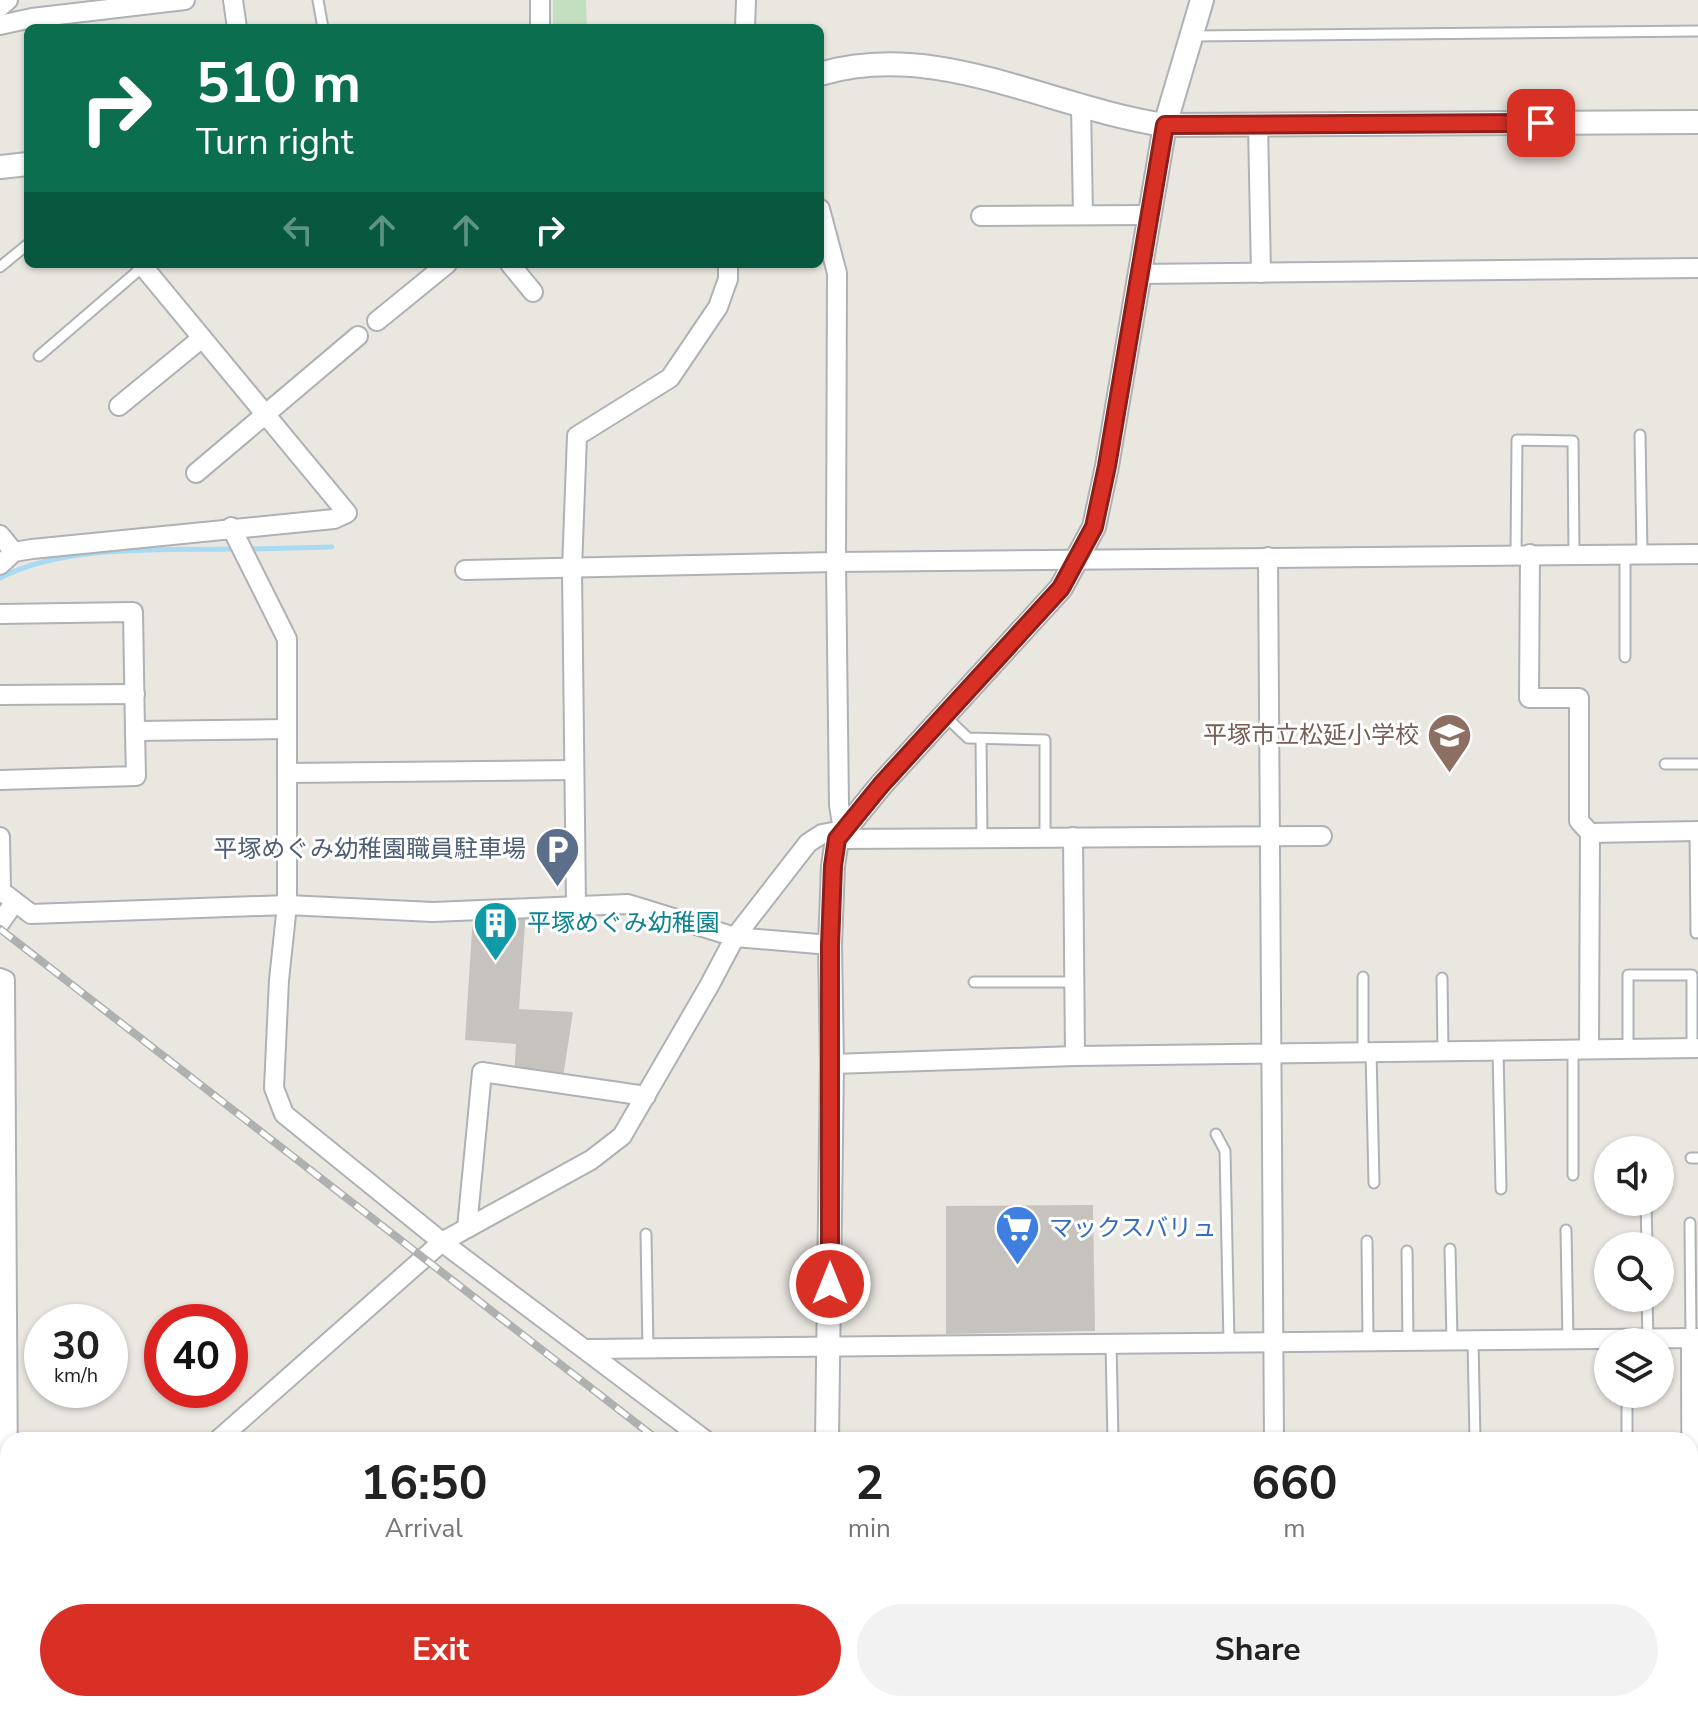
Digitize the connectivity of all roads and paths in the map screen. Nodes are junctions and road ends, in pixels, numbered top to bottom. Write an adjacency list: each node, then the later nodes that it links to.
1 (8, 0): 9 (street)
2 (185, 0): 14 (street)
3 (233, 0): 10 (street)
4 (318, 0): 11 (lane)
5 (540, 0): 12 (street)
6 (746, 0): 7 (street); 13 (street)
7 (760, 0)
8 (1202, 0): 16 (street)
9 (0, 7)
10 (236, 24)
11 (322, 24)
12 (540, 24)
13 (745, 24)
14 (0, 25)
15 (1698, 31): 16 (lane)
16 (1191, 36): 20 (street)
17 (824, 73): 18 (street)
18 (1081, 106): 20 (street); 24 (street)
19 (1698, 122): 21 (street)
20 (1165, 125): 21 (street); 25 (street)
21 (1258, 125): 36 (street)
22 (24, 164): 23 (street)
23 (0, 167)
24 (1083, 215): 25 (street); 26 (street)
25 (1149, 215): 37 (street)
26 (981, 216)
27 (824, 224): 56 (street)
28 (24, 247): 29 (lane)
29 (0, 267)
30 (140, 268): 42 (lane)
31 (145, 268): 41 (street)
32 (442, 268): 39 (street)
33 (513, 268): 38 (street)
34 (728, 268): 58 (street)
35 (1698, 268): 36 (street)
36 (1261, 273): 37 (street)
37 (1140, 274): 55 (street)
38 (533, 292)
39 (377, 321)
40 (358, 336): 44 (street)
41 (202, 338): 43 (street); 44 (street)
42 (39, 356)
43 (119, 406)
44 (264, 414): 46 (street); 47 (street)
45 (1640, 435): 52 (lane)
46 (196, 473)
47 (231, 527): 49 (street); 65 (street)
48 (0, 535): 49 (street)
49 (14, 552): 57 (street)
50 (1523, 554): 51 (street); 51 (lane); 54 (street); 74 (street)
51 (1574, 554): 52 (street)
52 (1634, 554): 53 (street); 61 (lane)
53 (1698, 554)
54 (1268, 557): 55 (street); 76 (street)
55 (1078, 559): 56 (street); 64 (street)
56 (836, 562): 58 (street); 75 (street)
57 (0, 565)
58 (572, 569): 59 (street); 70 (street)
59 (465, 570)
60 (0, 614): 62 (street)
61 (1625, 657)
62 (135, 694): 63 (street); 66 (street)
63 (0, 695)
64 (944, 715): 67 (lane); 75 (street)
65 (287, 729): 66 (street); 71 (street)
66 (135, 731): 72 (street)
67 (981, 739): 79 (lane); 81 (lane)
68 (1665, 764): 69 (lane)
69 (1698, 764)
70 (574, 770): 71 (street); 84 (street)
71 (287, 773): 83 (street)
72 (0, 780)
73 (1697, 831): 74 (street); 86 (lane)
74 (1590, 833): 95 (street)
75 (840, 834): 81 (street); 87 (street); 88 (street)
76 (1271, 836): 77 (street); 80 (street); 100 (street)
77 (1322, 836)
78 (0, 837): 82 (street)
79 (1045, 837): 80 (street); 81 (street)
80 (1073, 837): 93 (street)
81 (982, 838)
82 (14, 903): 83 (street); 85 (street)
83 (287, 905): 84 (street); 113 (street)
84 (576, 906): 87 (street)
85 (0, 923)
86 (1696, 933)
87 (735, 937): 88 (street); 103 (street)
88 (830, 945): 102 (street)
89 (1363, 977): 99 (lane)
90 (0, 978): 130 (street)
91 (1442, 978): 98 (lane)
92 (974, 982): 93 (lane)
93 (1074, 982): 101 (street)
94 (1695, 1048): 96 (street); 96 (lane)
95 (1581, 1049): 96 (street); 97 (street); 105 (lane)
96 (1628, 1049)
97 (1498, 1050): 98 (street); 107 (lane)
98 (1443, 1051): 99 (street)
99 (1367, 1052): 100 (street); 106 (lane)
100 (1273, 1053): 101 (street); 124 (street)
101 (1075, 1056): 102 (street)
102 (832, 1064): 126 (street)
103 (646, 1096): 109 (street); 109 (street)
104 (1216, 1134): 123 (lane)
105 (1573, 1175)
106 (1374, 1183)
107 (1501, 1189)
108 (1690, 1223): 116 (lane)
109 (467, 1228): 113 (street)
110 (1566, 1230): 117 (lane)
111 (646, 1234): 127 (lane)
112 (1367, 1241): 121 (lane)
113 (442, 1242): 128 (street); 131 (street)
114 (1450, 1249): 119 (lane)
115 (1407, 1251): 122 (lane)
116 (1694, 1338): 138 (street)
117 (1568, 1339): 118 (street); 120 (street)
118 (1594, 1339)
119 (1452, 1340): 120 (street); 122 (street)
120 (1473, 1340): 136 (lane)
121 (1368, 1341): 122 (street); 124 (street)
122 (1408, 1341)
123 (1229, 1342): 124 (street); 125 (street)
124 (1274, 1342): 135 (street)
125 (1111, 1344): 126 (street); 134 (lane)
126 (830, 1347): 127 (street); 133 (street)
127 (648, 1348): 128 (street)
128 (587, 1349): 132 (street)
129 (1627, 1408): 137 (lane)
130 (8, 1432)
131 (227, 1432)
132 (695, 1432)
133 (827, 1432)
134 (1113, 1432)
135 (1274, 1432)
136 (1475, 1432)
137 (1627, 1432)
138 (1693, 1432)

